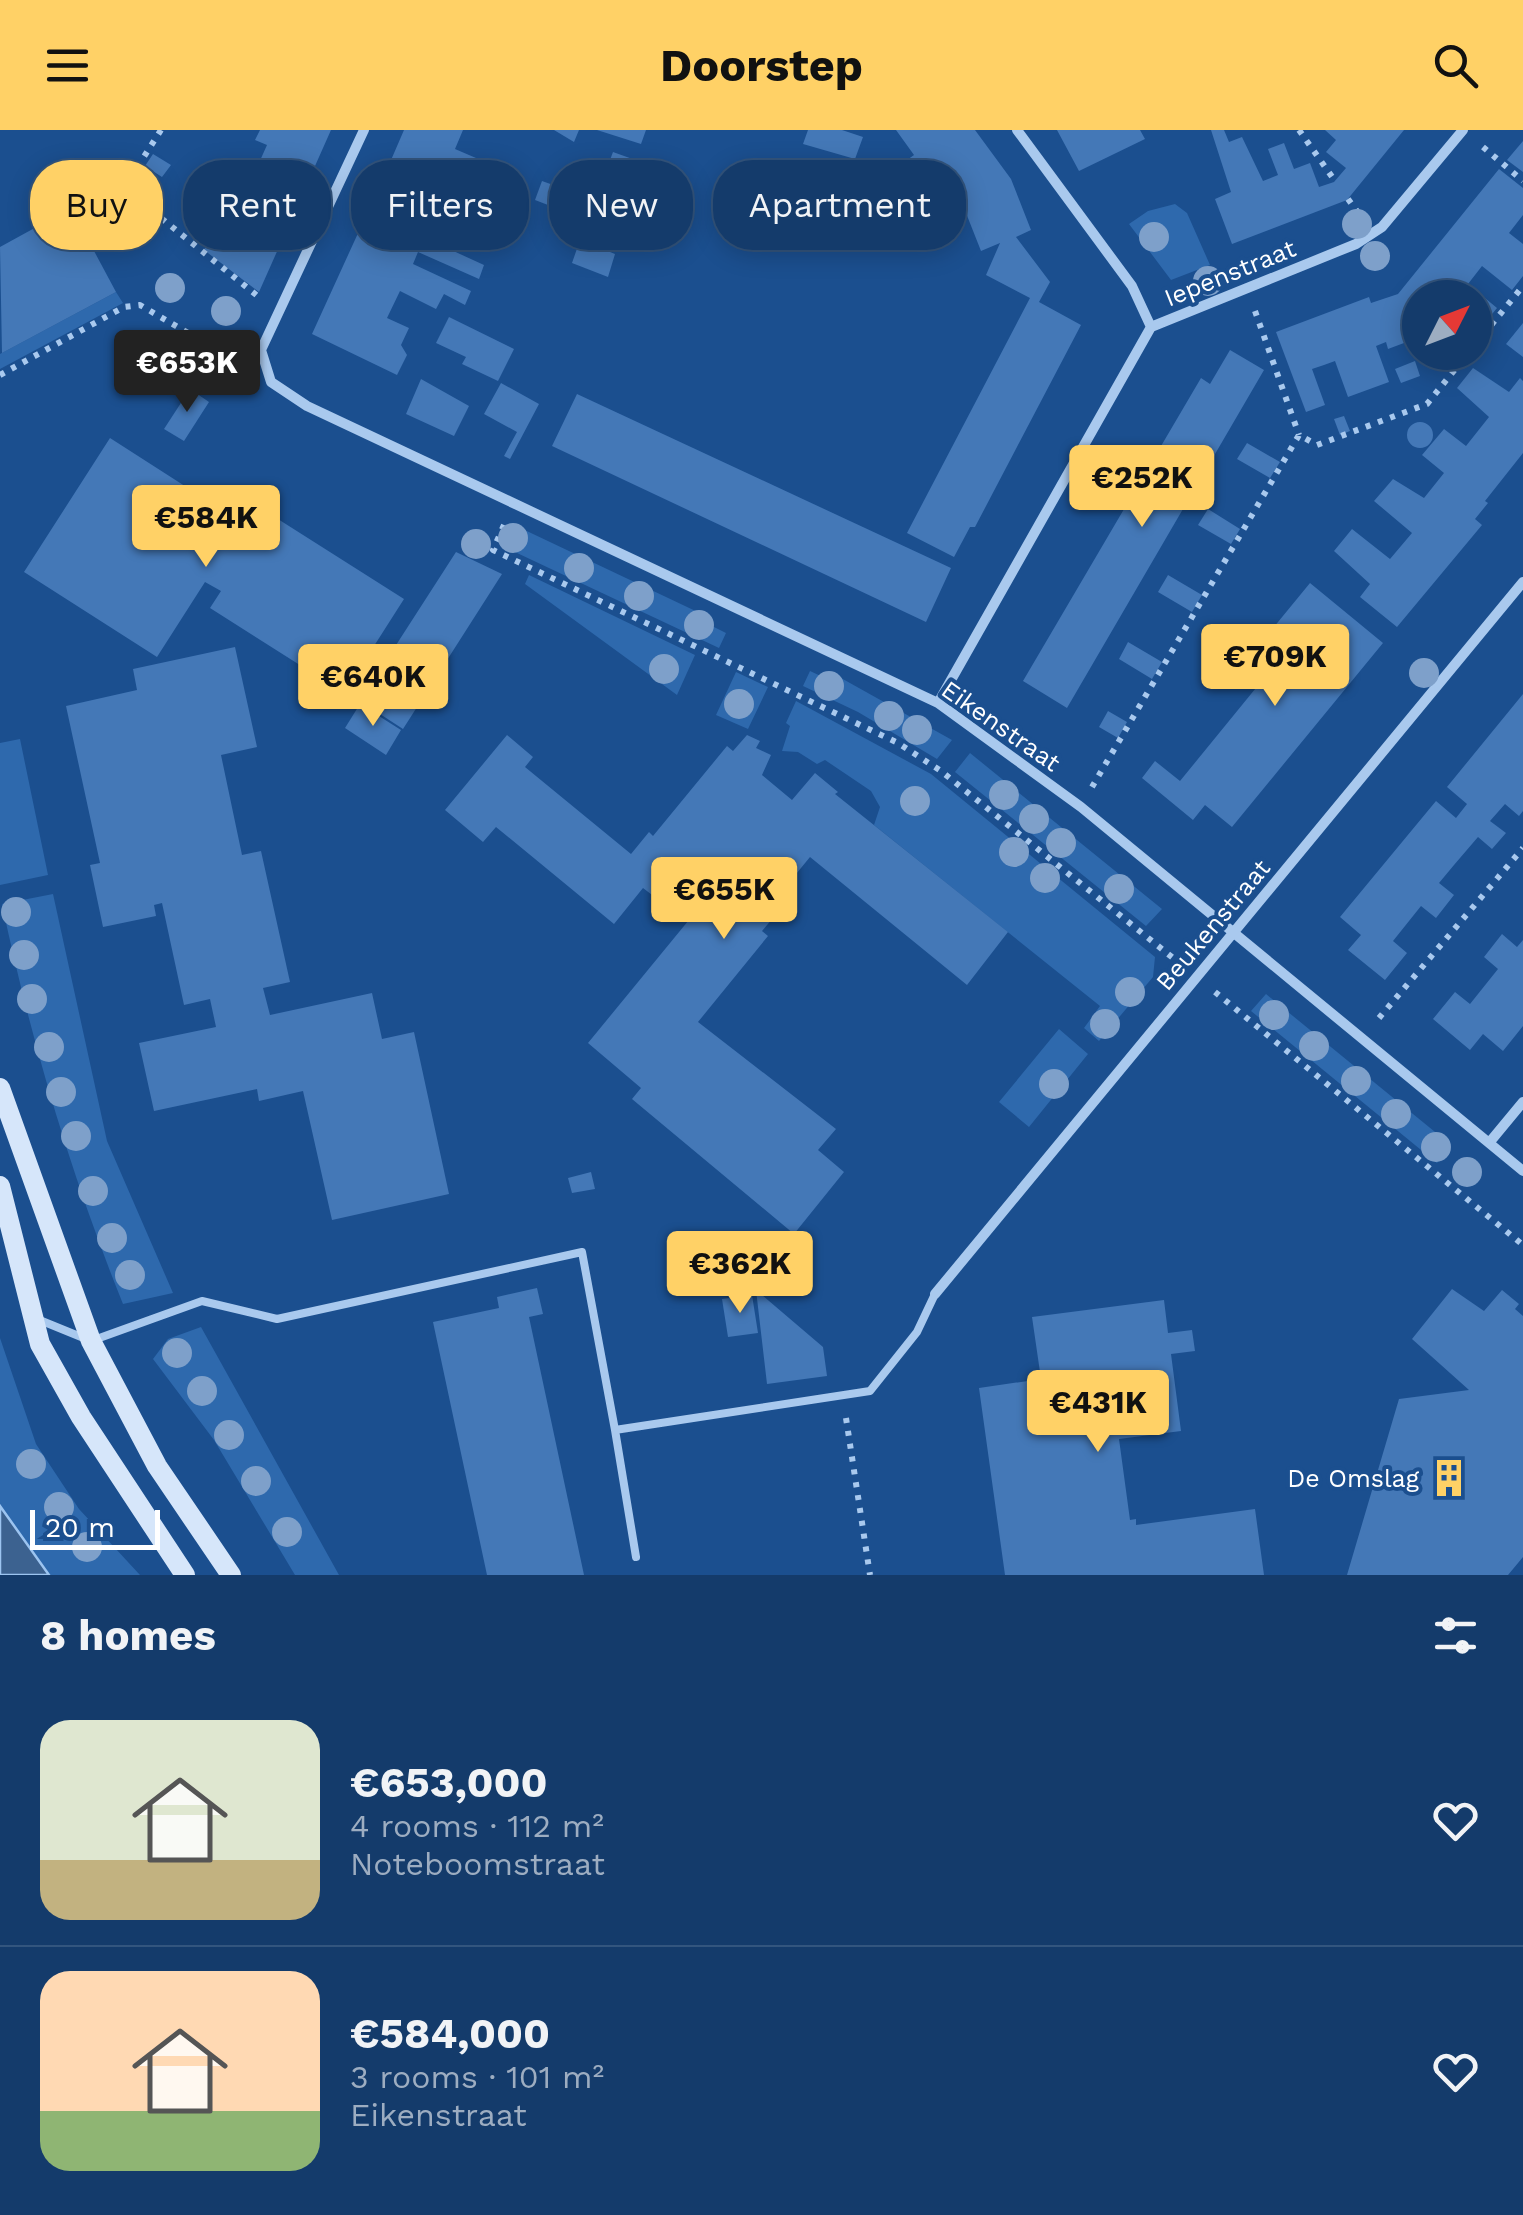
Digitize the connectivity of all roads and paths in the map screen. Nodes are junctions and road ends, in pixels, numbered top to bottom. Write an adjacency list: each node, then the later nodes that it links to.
1 (161, 130): 10 (path)
2 (364, 130): 10 (street)
3 (1017, 130): 12 (street)
4 (1299, 130): 6 (path)
5 (1463, 130): 7 (path); 8 (street, Iepenstraat)
6 (1335, 181)
7 (1523, 181)
8 (1246, 286): 12 (street, Iepenstraat); 16 (path)
9 (1523, 286): 11 (path)
10 (278, 314): 15 (street)
11 (1492, 324)
12 (1152, 327): 19 (street, Iepenstraat)
13 (1454, 370): 16 (path)
14 (0, 375): 15 (path)
15 (271, 382): 17 (street, Eikenstraat)
16 (1299, 434): 20 (path)
17 (514, 504): 19 (street, Eikenstraat); 23 (path)
18 (1523, 582): 22 (street, Beukenstraat)
19 (938, 703): 20 (street, Eikenstraat)
20 (1080, 806): 22 (street, Eikenstraat)
21 (1523, 848): 24 (path)
22 (1233, 932): 23 (street, Beukenstraat); 24 (street, Eikenstraat)
23 (1196, 977): 30 (path); 31 (street, Beukenstraat)
24 (1362, 1038): 27 (street, Eikenstraat)
25 (0, 1088): 33 (main road)
26 (1523, 1102): 27 (street)
27 (1489, 1143): 28 (street, Eikenstraat)
28 (1523, 1171)
29 (0, 1186): 32 (main road)
30 (1523, 1245)
31 (935, 1294): 34 (lane)
32 (32, 1317): 33 (lane); 37 (main road)
33 (90, 1341): 35 (lane); 38 (main road)
34 (842, 1396): 35 (lane); 39 (path)
35 (615, 1430): 36 (lane)
36 (636, 1557)
37 (185, 1575)
38 (231, 1575)
39 (870, 1575)

